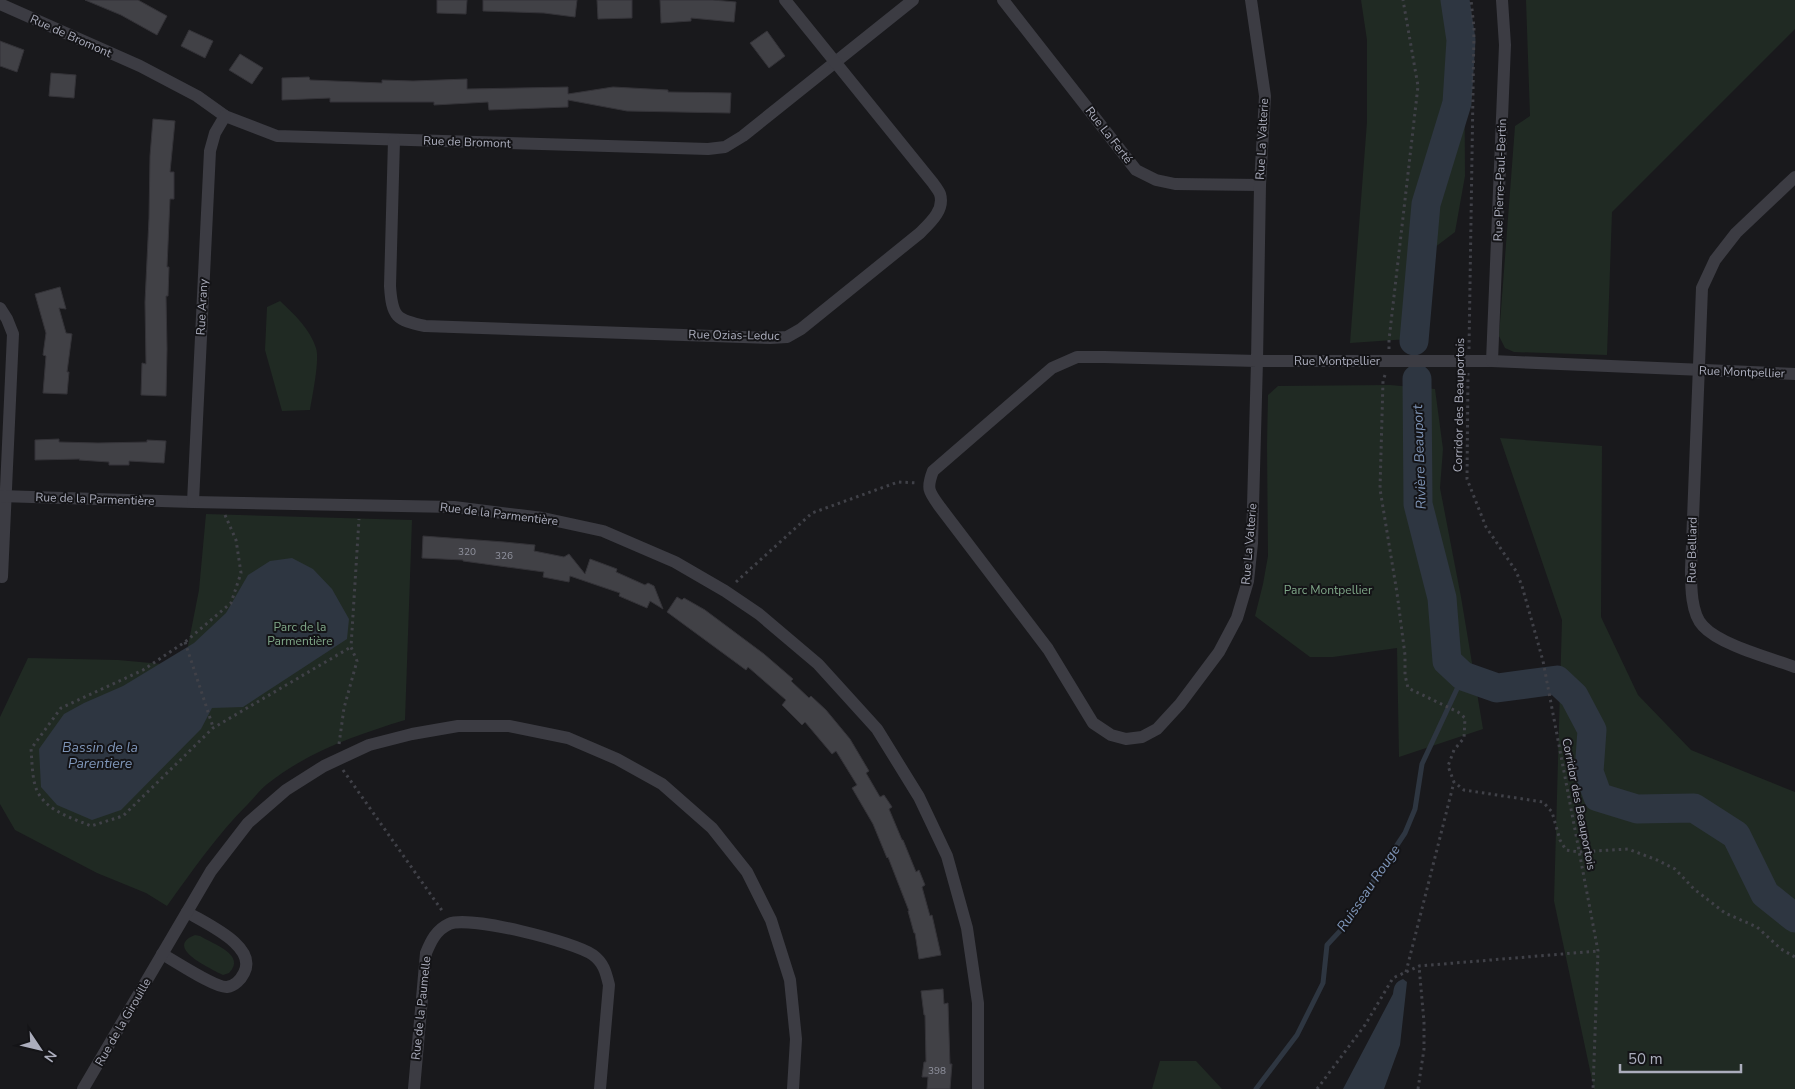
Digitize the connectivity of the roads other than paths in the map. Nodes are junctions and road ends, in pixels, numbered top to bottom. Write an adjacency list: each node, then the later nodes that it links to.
1 (785, 0): 7 (street, Rue Ozias-Leduc)
2 (913, 0): 7 (street, Rue de Bromont)
3 (1003, 0): 11 (street, Rue La Ferté)
4 (1251, 0): 11 (street, Rue La Valterie)
5 (1502, 0): 14 (street, Rue Pierre-Paul-Bertin)
6 (0, 4): 8 (street, Rue de Bromont)
7 (836, 62): 9 (street, Rue de Bromont); 9 (street, Rue Ozias-Leduc)
8 (225, 116): 9 (street, Rue de Bromont); 19 (street, Rue Arany)
9 (394, 140)
10 (1795, 178): 15 (street, Rue Belliard)
11 (1260, 185): 13 (street, Rue La Valterie)
12 (0, 308): 18 (street)
13 (1257, 361): 14 (street, Rue Montpellier); 17 (street, Rue Montpellier); 17 (street, Rue La Valterie)
14 (1492, 361): 15 (street, Rue Montpellier)
15 (1699, 371): 16 (street, Rue Montpellier); 21 (street, Rue Belliard)
16 (1795, 374)
17 (928, 484)
18 (3, 496): 19 (street, Rue de la Parmentière); 20 (street)
19 (193, 502): 28 (street, Rue de la Parmentière)
20 (2, 578)
21 (1795, 667)
22 (187, 912): 23 (street, Rue de la Girouille); 23 (street); 27 (street, Rue de la Girouille)
23 (162, 954): 24 (street, Rue de la Girouille)
24 (84, 1089)
25 (414, 1089): 26 (street, Rue de la Paumelle)
26 (600, 1089)
27 (793, 1089)
28 (978, 1089)

